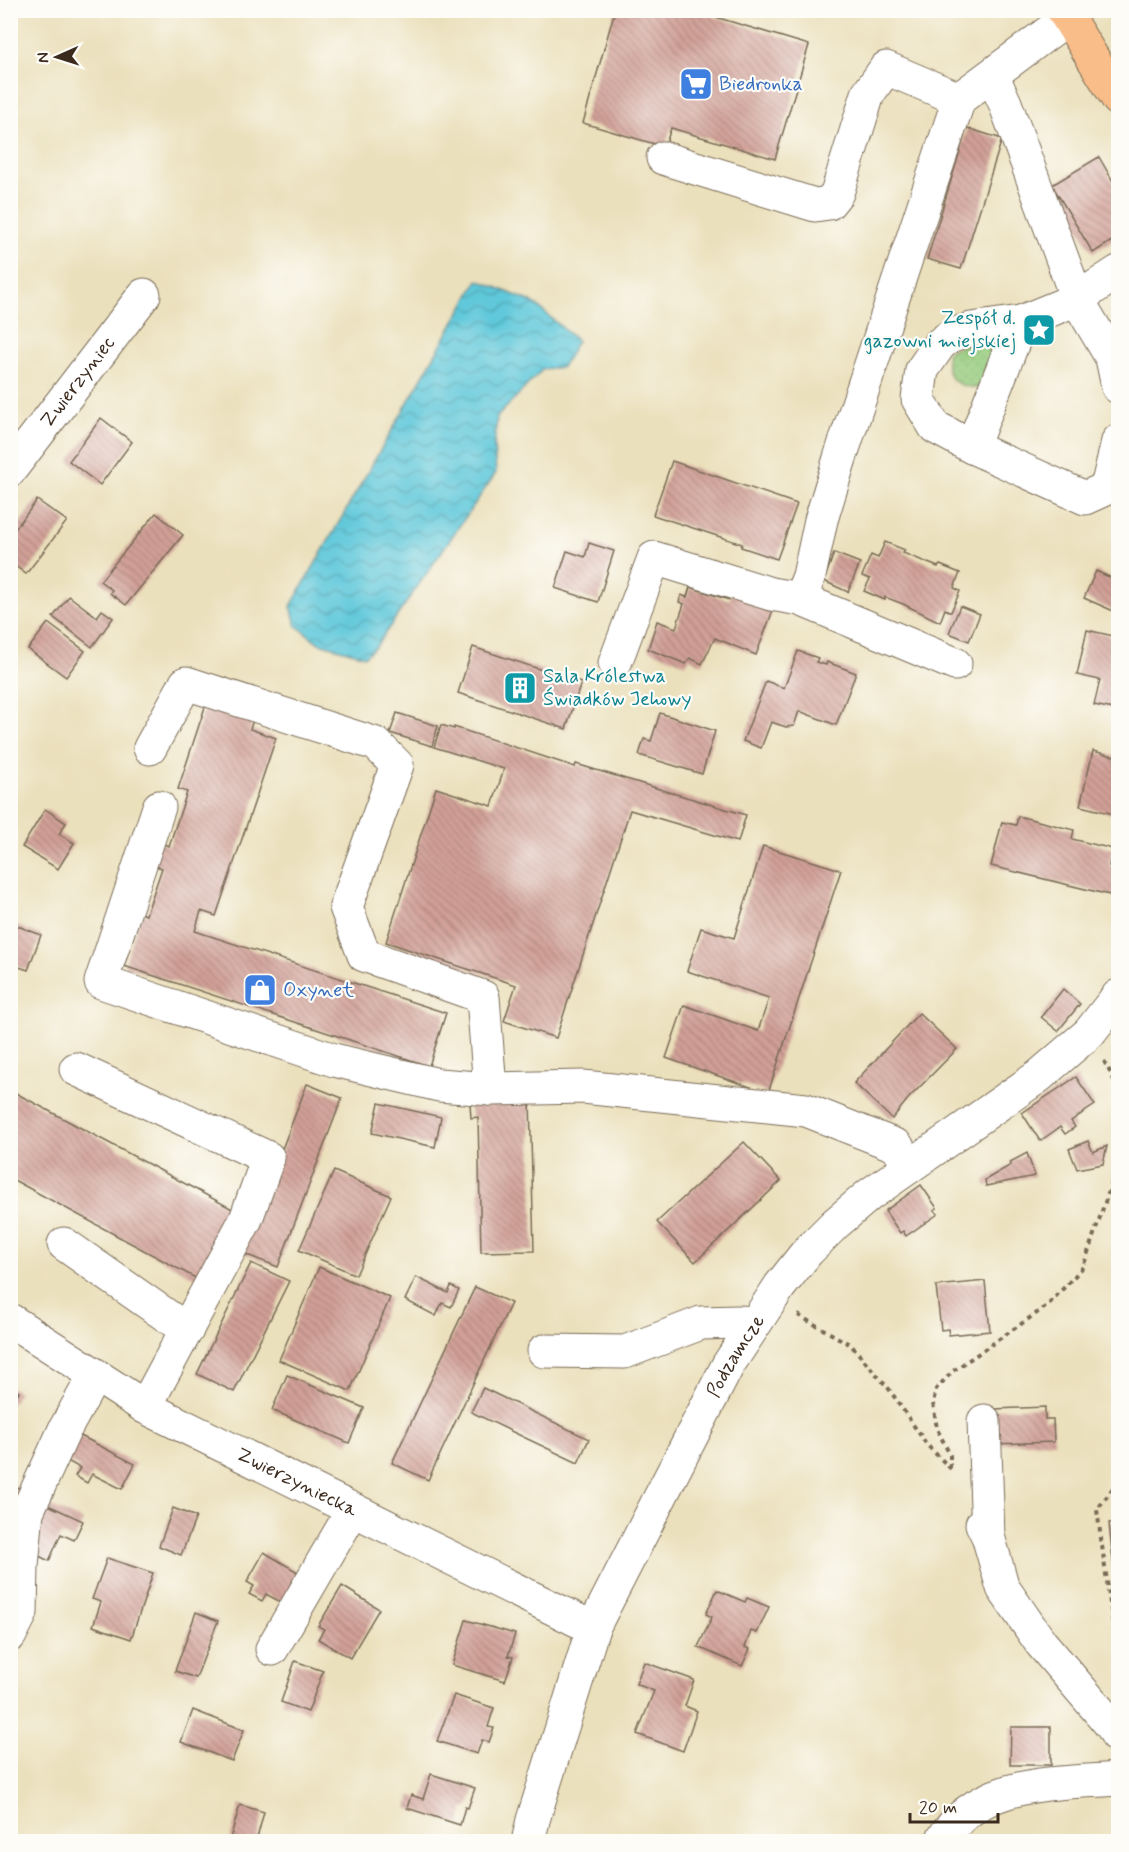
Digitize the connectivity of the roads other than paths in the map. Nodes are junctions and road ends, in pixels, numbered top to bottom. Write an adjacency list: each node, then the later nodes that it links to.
1 (1065, 14): 2 (street); 4 (main road)
2 (992, 75): 3 (street); 8 (street)
3 (959, 99): 5 (street); 14 (street)
4 (1119, 99)
5 (663, 158)
6 (1119, 272): 8 (street)
7 (144, 295): 13 (street, Zwierzyniec)
8 (1077, 299): 9 (street); 10 (street)
9 (1021, 322): 12 (street); 12 (street)
10 (1119, 387)
11 (1119, 441): 12 (street)
12 (972, 447)
13 (10, 470)
14 (800, 599): 15 (street); 16 (street)
15 (615, 663)
16 (955, 664)
17 (150, 748): 21 (street)
18 (159, 807): 21 (street)
19 (1119, 996): 22 (street, Podzamcze)
20 (76, 1069): 26 (street)
21 (490, 1089): 22 (street)
22 (910, 1166): 25 (street, Podzamcze)
23 (64, 1244): 26 (street)
24 (10, 1320): 28 (street, Zwierzyniecka)
25 (754, 1323): 27 (street); 32 (street, Podzamcze)
26 (187, 1330): 29 (street)
27 (544, 1351)
28 (95, 1375): 29 (street, Zwierzyniecka); 33 (street)
29 (146, 1407): 31 (street, Zwierzyniecka)
30 (984, 1421): 35 (street)
31 (352, 1510): 32 (street, Zwierzyniecka); 34 (street)
32 (593, 1628): 37 (street, Podzamcze)
33 (10, 1635)
34 (272, 1649)
35 (1119, 1737)
36 (1119, 1779): 38 (street)
37 (528, 1842)
38 (942, 1842)

